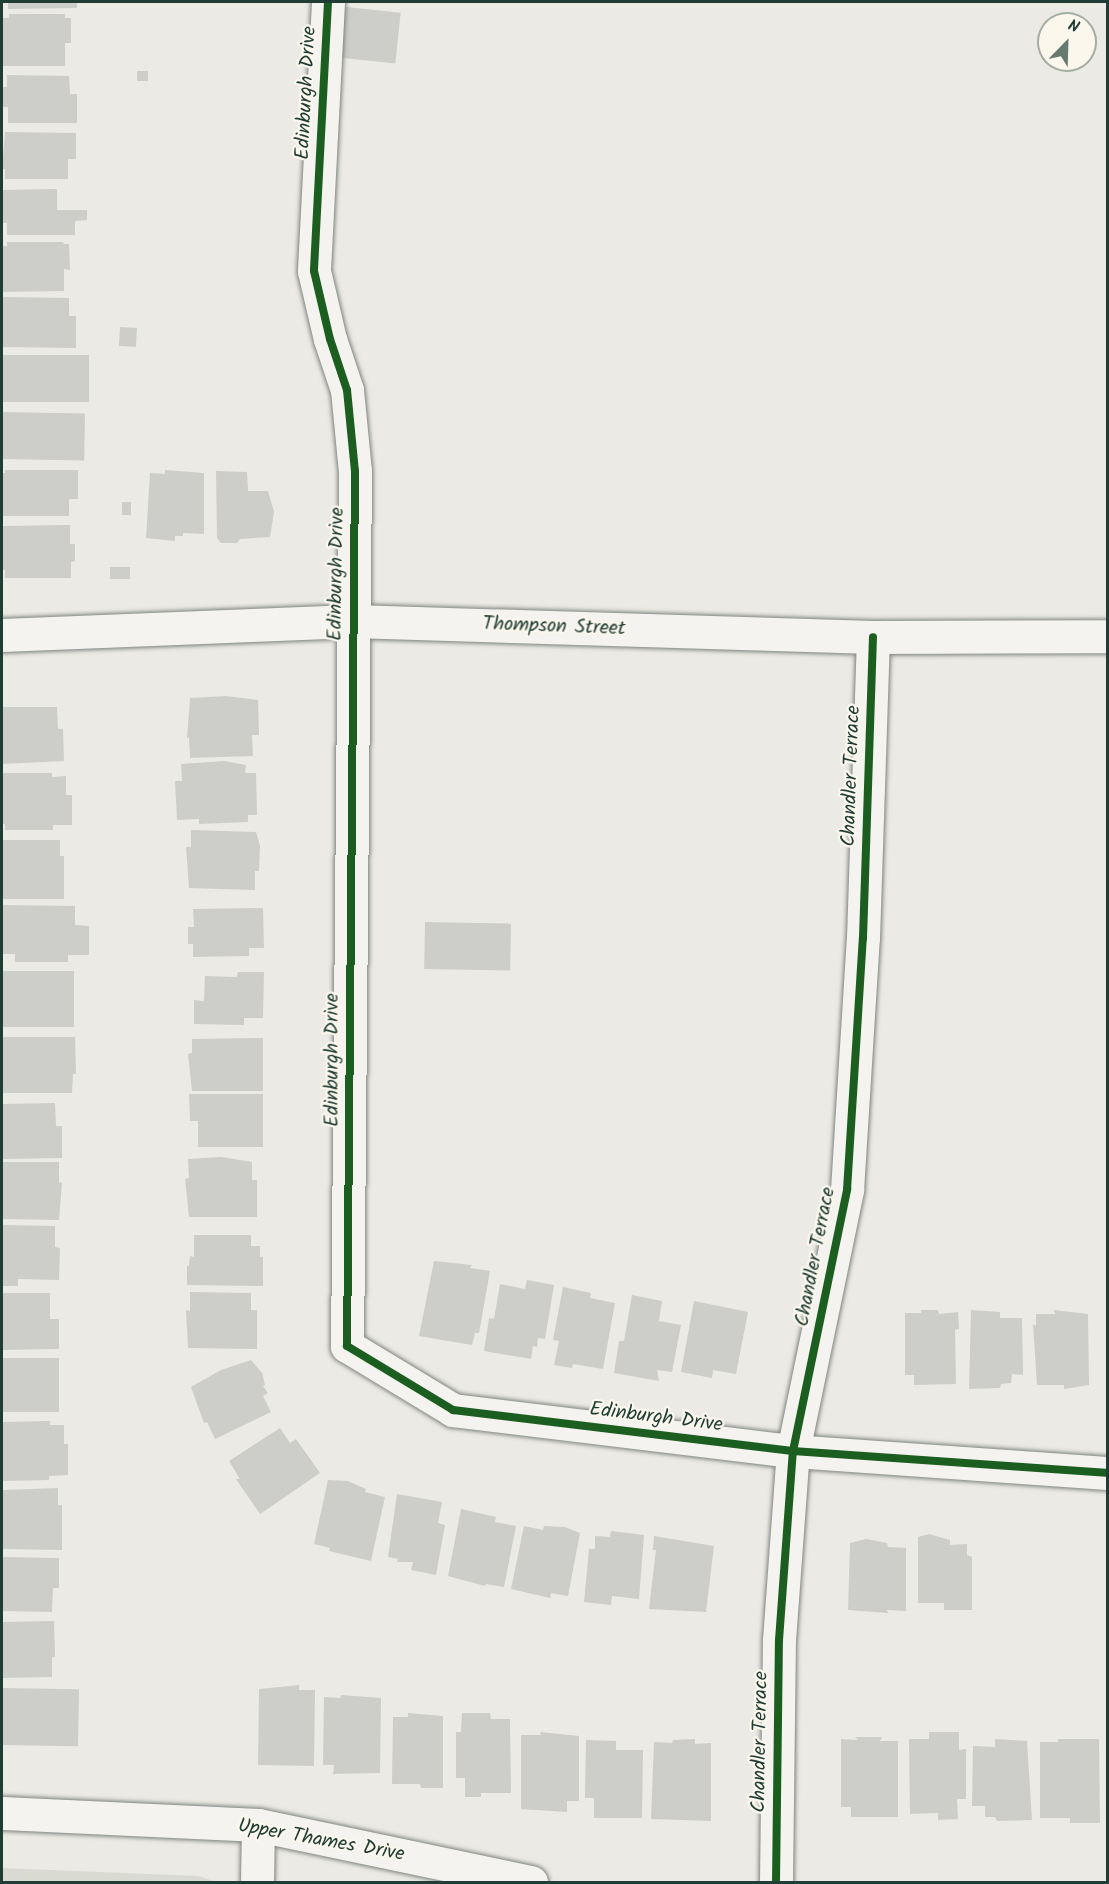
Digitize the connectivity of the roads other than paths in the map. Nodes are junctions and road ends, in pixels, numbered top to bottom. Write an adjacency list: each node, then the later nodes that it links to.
1 (328, 2): 2 (street, Edinburgh Drive)
2 (352, 621): 3 (street, Thompson Street); 5 (street, Thompson Street); 6 (street, Edinburgh Drive)
3 (2, 635)
4 (1107, 636): 5 (street, Thompson Street)
5 (873, 637): 6 (street, Chandler Terrace)
6 (794, 1451): 7 (street, Edinburgh Drive); 12 (street, Chandler Terrace)
7 (1106, 1473)
8 (2, 1813): 9 (street, Upper Thames Drive)
9 (258, 1825): 10 (street); 11 (street, Upper Thames Drive)
10 (257, 1882)
11 (531, 1882)
12 (776, 1882)

